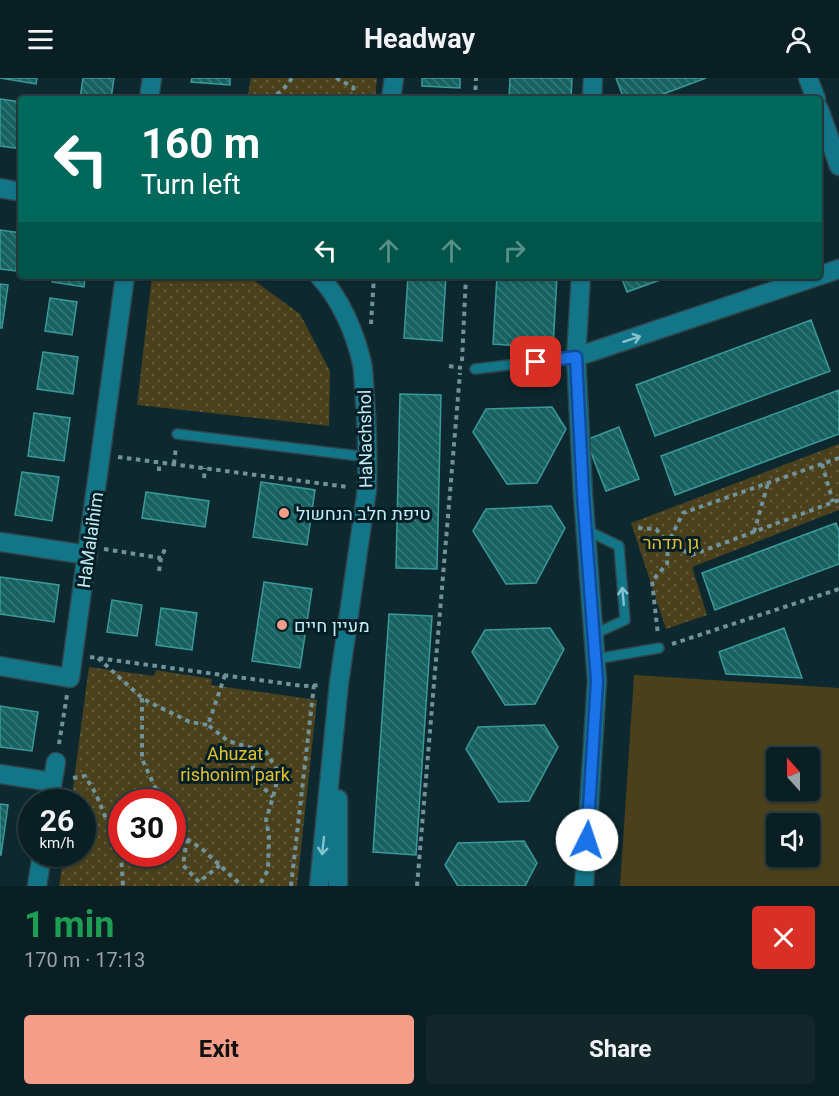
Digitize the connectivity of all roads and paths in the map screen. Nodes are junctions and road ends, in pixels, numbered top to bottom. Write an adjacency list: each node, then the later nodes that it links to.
1 (152, 78): 8 (street)
2 (292, 78): 9 (path)
3 (336, 78): 10 (path)
4 (393, 78): 11 (street)
5 (476, 78): 12 (path)
6 (593, 78): 13 (street)
7 (808, 78): 14 (street)
8 (149, 96)
9 (274, 96)
10 (355, 96)
11 (391, 96)
12 (475, 96)
13 (592, 96)
14 (815, 96)
15 (822, 118): 16 (street)
16 (839, 166)
17 (0, 188): 18 (street)
18 (18, 191)
19 (839, 270): 20 (street, one-way to 19)
20 (822, 276)
21 (125, 279): 29 (street, HaMalaihim)
22 (321, 279): 30 (street, HaNachshol)
23 (466, 279): 81 (path)
24 (581, 279): 26 (street)
25 (812, 279): 26 (street, one-way to 25)
26 (576, 357): 27 (lane); 42 (street)
27 (475, 369)
28 (177, 434): 30 (lane)
29 (101, 454): 32 (path); 47 (street, HaMalaihim)
30 (368, 457): 38 (street, HaNachshol)
31 (839, 458): 33 (path)
32 (159, 462): 34 (path); 35 (path)
33 (822, 464): 37 (path); 40 (path)
34 (205, 468): 36 (path); 38 (path)
35 (159, 471)
36 (204, 478)
37 (768, 483): 43 (path); 45 (path)
38 (367, 489): 59 (street, HaNachshol)
39 (839, 500): 40 (path)
40 (833, 502): 43 (path)
41 (638, 528): 45 (path)
42 (586, 530): 51 (street); 51 (lane, one-way to 42)
43 (753, 532): 45 (path)
44 (0, 542): 47 (street)
45 (668, 543): 52 (path)
46 (165, 549): 48 (path)
47 (88, 551): 48 (path); 53 (street, HaMalaihim)
48 (161, 558): 49 (path)
49 (159, 571)
50 (839, 589): 52 (path)
51 (594, 634): 55 (street)
52 (660, 648): 55 (lane)
53 (73, 654): 54 (path); 58 (street, HaMalaihim)
54 (98, 658): 57 (path); 61 (path)
55 (596, 659): 82 (street)
56 (0, 666): 58 (street)
57 (225, 675): 60 (path); 62 (path)
58 (70, 678): 64 (path)
59 (339, 683): 60 (path); 79 (street, HaNachshol, one-way to 79); 80 (street, HaNachshol)
60 (314, 685): 78 (path)
61 (142, 698): 62 (path); 67 (path)
62 (208, 725): 63 (path)
63 (252, 748): 68 (path); 68 (path)
64 (54, 771): 65 (street); 66 (street); 69 (path)
65 (0, 774)
66 (51, 789)
67 (156, 789)
68 (273, 797): 77 (path)
69 (108, 822)
70 (187, 839): 71 (path); 71 (path)
71 (220, 865): 76 (path)
72 (40, 867): 74 (street)
73 (122, 867): 75 (path)
74 (37, 886)
75 (123, 886)
76 (242, 886)
77 (259, 886)
78 (291, 886)
79 (319, 886)
80 (338, 886)
81 (417, 886)
82 (584, 886)

